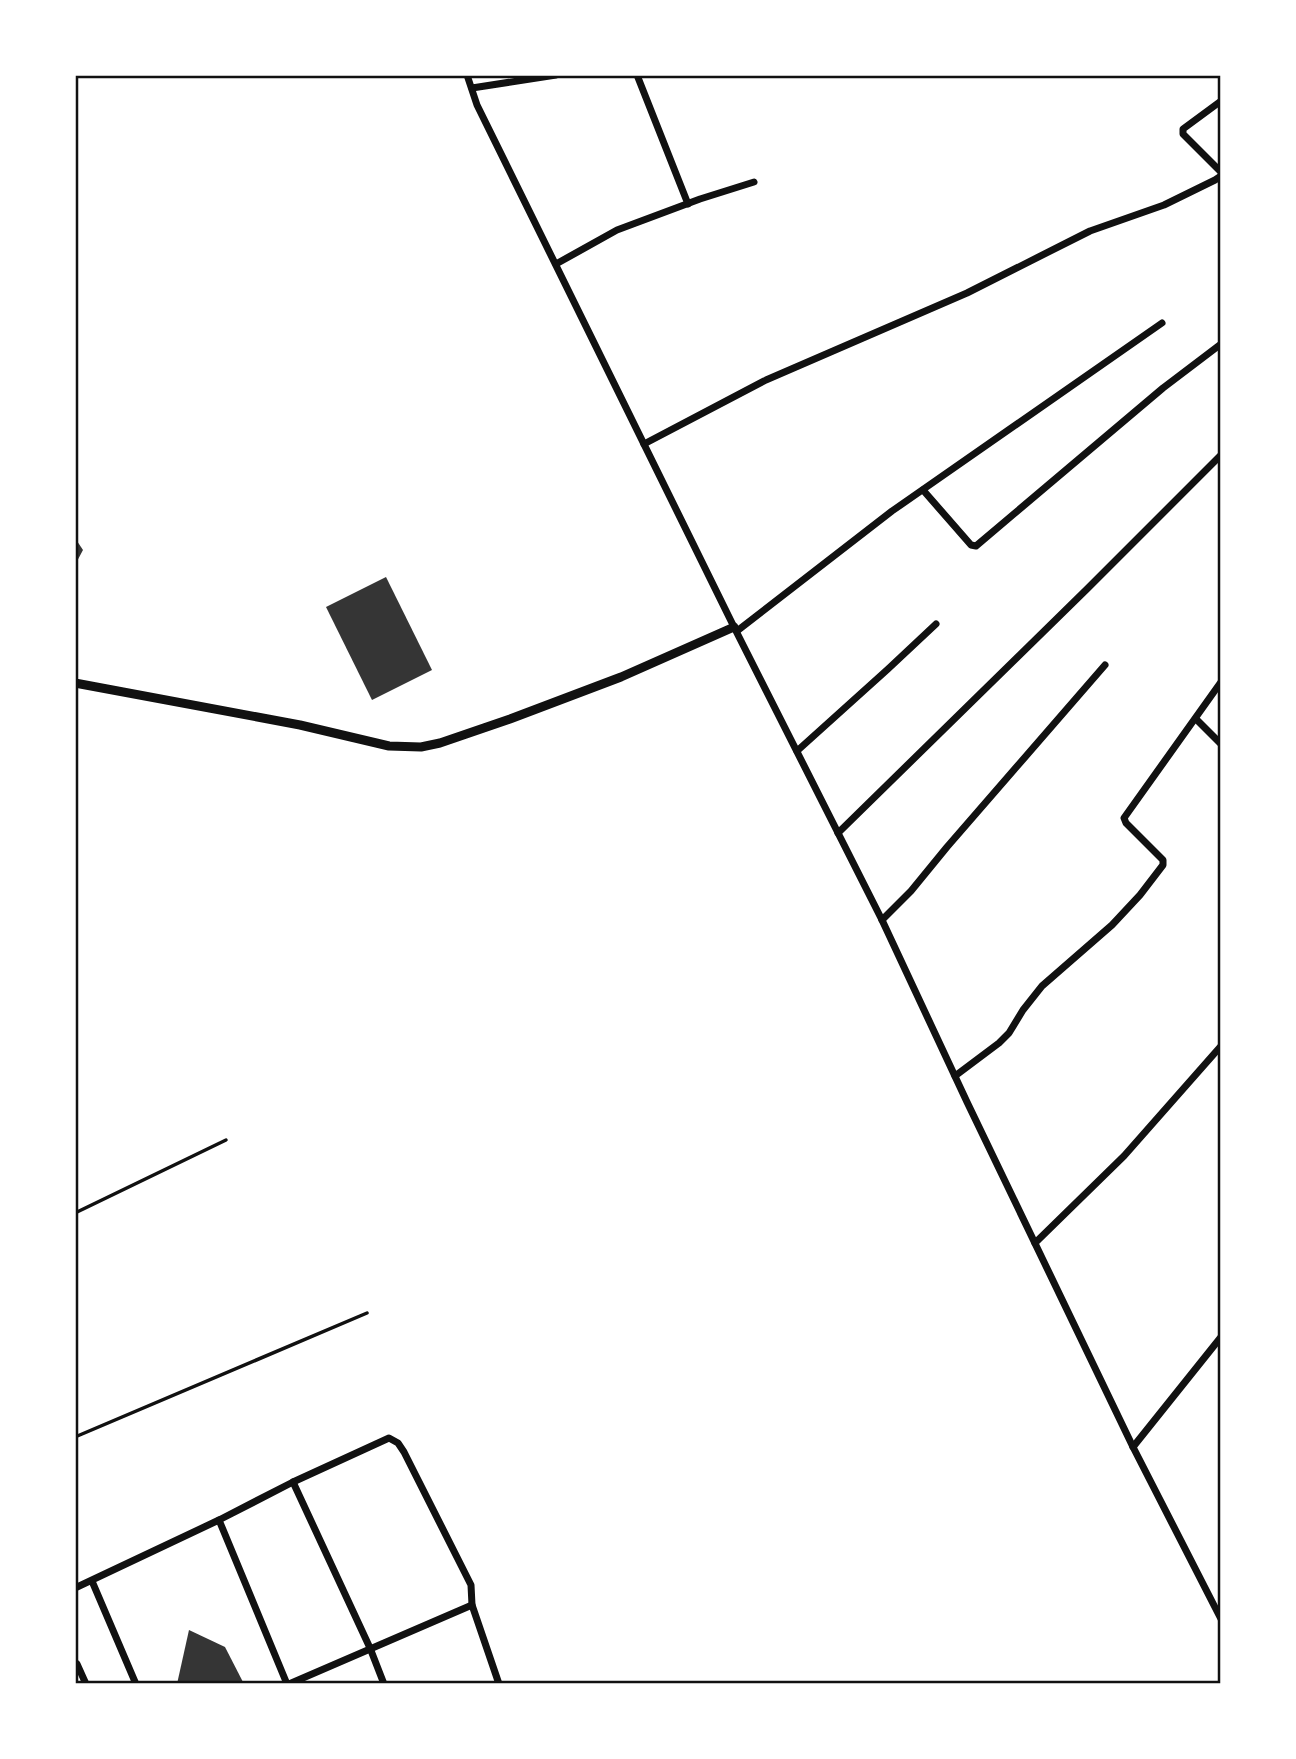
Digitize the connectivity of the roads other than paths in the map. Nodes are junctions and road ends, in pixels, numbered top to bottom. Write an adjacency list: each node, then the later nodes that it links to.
1 (467, 75): 4 (street)
2 (556, 75): 4 (street)
3 (636, 75): 8 (street)
4 (472, 88): 9 (street)
5 (1221, 101): 6 (street)
6 (1221, 174): 12 (street)
7 (754, 182): 8 (street)
8 (688, 204): 9 (street)
9 (556, 264): 12 (street)
10 (1162, 323): 14 (street)
11 (1221, 344): 14 (street)
12 (644, 444): 16 (street)
13 (1221, 455): 23 (street)
14 (923, 490): 16 (street)
15 (936, 624): 22 (street)
16 (735, 629): 19 (street); 22 (street)
17 (1105, 665): 24 (street)
18 (1221, 682): 20 (street)
19 (75, 683)
20 (1196, 719): 21 (street); 26 (street)
21 (1221, 744)
22 (797, 751): 23 (street)
23 (838, 833): 24 (street)
24 (882, 919): 26 (street)
25 (1221, 1046): 29 (street)
26 (955, 1076): 29 (street)
27 (226, 1140): 28 (lane)
28 (75, 1213)
29 (1035, 1243): 33 (street)
30 (367, 1313): 32 (lane)
31 (1221, 1338): 33 (street)
32 (75, 1437)
33 (1133, 1447): 39 (street)
34 (293, 1482): 35 (street); 38 (street); 40 (street)
35 (219, 1520): 36 (street); 44 (street)
36 (92, 1581): 37 (street); 43 (street)
37 (75, 1588)
38 (472, 1605): 40 (street); 46 (street)
39 (1221, 1619)
40 (370, 1648): 44 (street); 45 (street)
41 (77, 1664): 42 (street)
42 (86, 1684)
43 (136, 1684)
44 (288, 1684)
45 (384, 1684)
46 (499, 1684)

